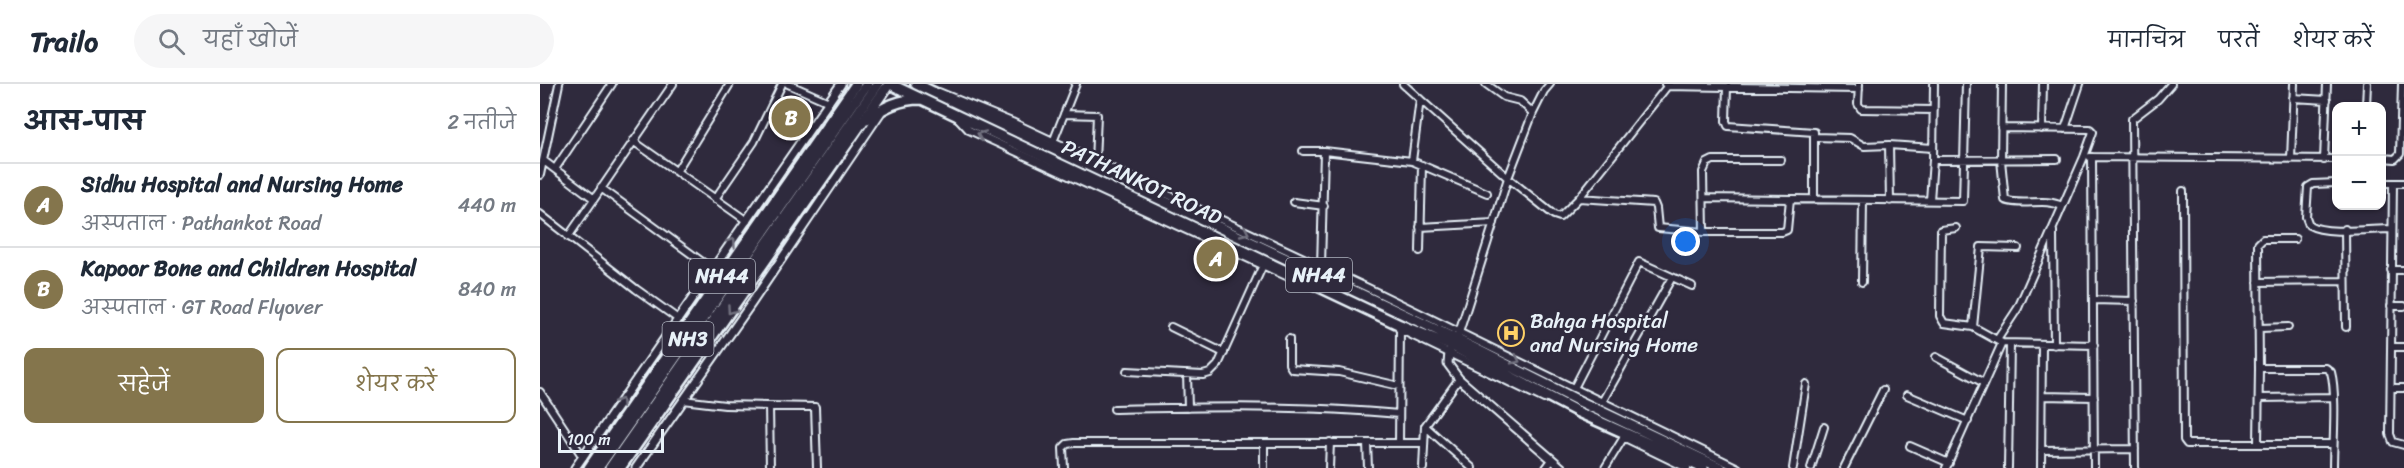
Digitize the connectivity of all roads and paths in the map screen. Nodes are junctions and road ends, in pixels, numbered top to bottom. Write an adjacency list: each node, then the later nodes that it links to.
1 (559, 84): 64 (street)
2 (612, 84): 68 (street)
3 (673, 84): 46 (street)
4 (730, 84): 69 (street)
5 (782, 84): 82 (street)
6 (788, 84): 34 (street)
7 (841, 84): 34 (street)
8 (856, 84): 180 (highway, NH44)
9 (867, 84): 100 (highway, NH3)
10 (878, 84): 100 (highway, NH3)
11 (890, 84): 31 (highway, NH44); 41 (highway)
12 (1076, 84): 39 (street)
13 (1403, 84): 32 (street)
14 (1486, 84): 38 (street)
15 (1550, 84): 38 (street)
16 (1934, 84): 37 (street)
17 (1966, 84): 61 (street)
18 (2002, 84): 42 (street)
19 (2043, 84): 43 (street)
20 (2080, 84): 44 (street)
21 (2170, 84): 54 (street)
22 (2294, 84): 30 (street)
23 (2327, 84): 33 (street)
24 (2367, 84): 35 (street)
25 (2402, 84): 55 (street)
26 (921, 85): 47 (street); 127 (highway, NH44)
27 (1667, 85): 28 (street); 80 (street)
28 (1727, 87): 29 (street); 45 (street)
29 (1859, 87): 37 (street)
30 (2293, 98): 33 (street); 57 (street)
31 (922, 99): 36 (highway, NH44); 40 (highway, PATHANKOT ROAD / NH44)
32 (1420, 99): 65 (street); 71 (street)
33 (2327, 100): 63 (street)
34 (829, 102): 92 (street)
35 (2366, 102)
36 (884, 107): 41 (highway, NH44); 154 (street)
37 (1934, 110): 49 (street)
38 (1533, 113): 71 (street)
39 (1064, 114): 47 (street); 66 (street)
40 (956, 115): 105 (street, one-way to 40); 121 (highway, PATHANKOT ROAD / NH44)
41 (861, 124): 183 (highway, NH44, one-way to 183)
42 (2001, 128): 43 (street); 62 (street)
43 (2042, 129): 44 (street)
44 (2065, 129): 52 (street)
45 (1815, 137): 48 (street); 84 (street)
46 (633, 141): 69 (street); 76 (street)
47 (1053, 142): 66 (street)
48 (1889, 145): 49 (street); 87 (street)
49 (1934, 148): 60 (street)
50 (1304, 151): 51 (street)
51 (1324, 151): 65 (street); 89 (street)
52 (2084, 157): 53 (street); 90 (street)
53 (2092, 157): 54 (street); 115 (street)
54 (2133, 157): 57 (street); 116 (street)
55 (2386, 158)
56 (2057, 159): 62 (street)
57 (2291, 159): 63 (street)
58 (2332, 159): 63 (street)
59 (1781, 160): 81 (street)
60 (1933, 160): 61 (street); 86 (street)
61 (1966, 160): 62 (street); 86 (street)
62 (2001, 160): 90 (street)
63 (2325, 160)
64 (544, 161): 68 (street); 70 (street)
65 (1412, 161): 67 (street)
66 (1095, 162): 106 (street, one-way to 106)
67 (1422, 165): 78 (street); 94 (street)
68 (555, 168): 79 (street)
69 (676, 172): 82 (street)
70 (540, 175)
71 (1508, 178): 80 (street); 93 (street)
72 (2332, 183): 98 (street)
73 (2386, 183): 74 (street)
74 (2392, 183): 75 (street); 97 (street)
75 (2404, 183)
76 (601, 188): 79 (street); 107 (street)
77 (2182, 191): 169 (street)
78 (1487, 193)
79 (593, 198): 101 (street)
80 (1579, 198): 99 (street)
81 (1704, 198): 83 (street); 99 (street)
82 (715, 199): 92 (street)
83 (1790, 199): 84 (street); 99 (street)
84 (1814, 200): 85 (street)
85 (1863, 200): 87 (street); 112 (street)
86 (1930, 200): 87 (street)
87 (1890, 201)
88 (1294, 202): 89 (street)
89 (1324, 206): 106 (street)
90 (2062, 206): 96 (street)
91 (540, 214): 101 (street)
92 (747, 221): 107 (street, one-way to 92)
93 (1494, 223): 94 (street); 127 (street)
94 (1420, 226): 104 (street)
95 (1956, 228): 122 (street)
96 (2053, 228): 128 (street); 131 (street)
97 (2391, 229): 98 (street); 108 (street)
98 (2345, 230): 111 (street)
99 (1704, 231)
100 (766, 236): 181 (highway, NH3); 182 (highway, NH3)
101 (568, 237): 119 (street)
102 (2295, 239): 113 (street)
103 (2018, 248): 122 (street)
104 (1420, 251)
105 (1263, 265): 121 (street); 135 (street)
106 (1321, 267): 127 (street)
107 (712, 269): 119 (street)
108 (2391, 270): 109 (street); 117 (street)
109 (2404, 270)
110 (1671, 279): 114 (street); 144 (street); 155 (street)
111 (2345, 281): 113 (street); 124 (street)
112 (1862, 282)
113 (2258, 282): 125 (street)
114 (1692, 286)
115 (2093, 300): 116 (street); 132 (street)
116 (2134, 301): 173 (street)
117 (2391, 306): 118 (street); 133 (street)
118 (2404, 306)
119 (678, 319): 176 (street, one-way to 119)
120 (1171, 327): 135 (street)
121 (1400, 327): 127 (highway, PATHANKOT ROAD / NH44); 143 (street)
122 (1973, 327): 128 (street)
123 (2288, 327): 125 (street)
124 (2346, 327)
125 (2260, 328): 137 (street)
126 (1289, 339): 143 (street)
127 (1454, 342): 140 (street); 144 (street, one-way to 144); 163 (street); 197 (highway, PATHANKOT ROAD / NH44); 198 (highway, NH44)
128 (2000, 342): 129 (street); 141 (street)
129 (2010, 344): 130 (street); 203 (street)
130 (2042, 345): 131 (street); 150 (street)
131 (2054, 345): 132 (street)
132 (2094, 345): 151 (street)
133 (2391, 347): 134 (street); 145 (street)
134 (2404, 347)
135 (1224, 353): 139 (street)
136 (1936, 357): 141 (street)
137 (2259, 368): 152 (street); 153 (street)
138 (1127, 371): 139 (street)
139 (1187, 374): 157 (street)
140 (1459, 379): 161 (street); 177 (street)
141 (1984, 383): 160 (street)
142 (1806, 384): 200 (street)
143 (1399, 386): 159 (street)
144 (1574, 388): 155 (street)
145 (2391, 388): 146 (street); 171 (street)
146 (2404, 388)
147 (1883, 390): 202 (street)
148 (540, 392): 176 (street)
149 (1907, 395): 160 (street)
150 (2042, 396): 151 (street); 174 (street)
151 (2094, 397): 175 (street)
152 (2333, 397): 153 (street); 170 (street)
153 (2259, 398): 169 (street)
154 (683, 400): 156 (street); 184 (street)
155 (1602, 402): 199 (street)
156 (769, 406): 185 (street); 186 (street)
157 (1188, 408): 158 (street); 159 (street)
158 (1114, 409)
159 (1399, 414): 167 (street)
160 (1968, 421): 178 (street)
161 (1425, 426): 168 (street); 192 (street)
162 (1824, 427): 201 (street)
163 (1624, 437): 195 (street); 196 (street)
164 (1330, 442): 165 (street); 166 (street); 189 (street)
165 (1367, 442): 167 (street); 190 (street)
166 (1264, 443): 187 (street); 188 (street)
167 (1399, 443): 168 (street)
168 (1424, 443): 191 (street)
169 (2258, 444): 170 (street)
170 (2333, 444): 207 (street)
171 (2404, 445)
172 (1910, 446): 178 (street)
173 (2135, 449): 175 (street); 206 (street)
174 (2041, 450): 175 (street); 204 (street)
175 (2095, 450): 205 (street)
176 (583, 457): 179 (street)
177 (1552, 460): 193 (street); 194 (street)
178 (1948, 466)
179 (576, 468)
180 (589, 468)
181 (598, 468)
182 (610, 468)
183 (620, 468)
184 (636, 468)
185 (770, 468)
186 (817, 468)
187 (1064, 468)
188 (1264, 468)
189 (1329, 468)
190 (1368, 468)
191 (1423, 468)
192 (1472, 468)
193 (1546, 468)
194 (1562, 468)
195 (1605, 468)
196 (1687, 468)
197 (1703, 468)
198 (1721, 468)
199 (1738, 468)
200 (1793, 468)
201 (1811, 468)
202 (1844, 468)
203 (2008, 468)
204 (2041, 468)
205 (2094, 468)
206 (2135, 468)
207 (2332, 468)

